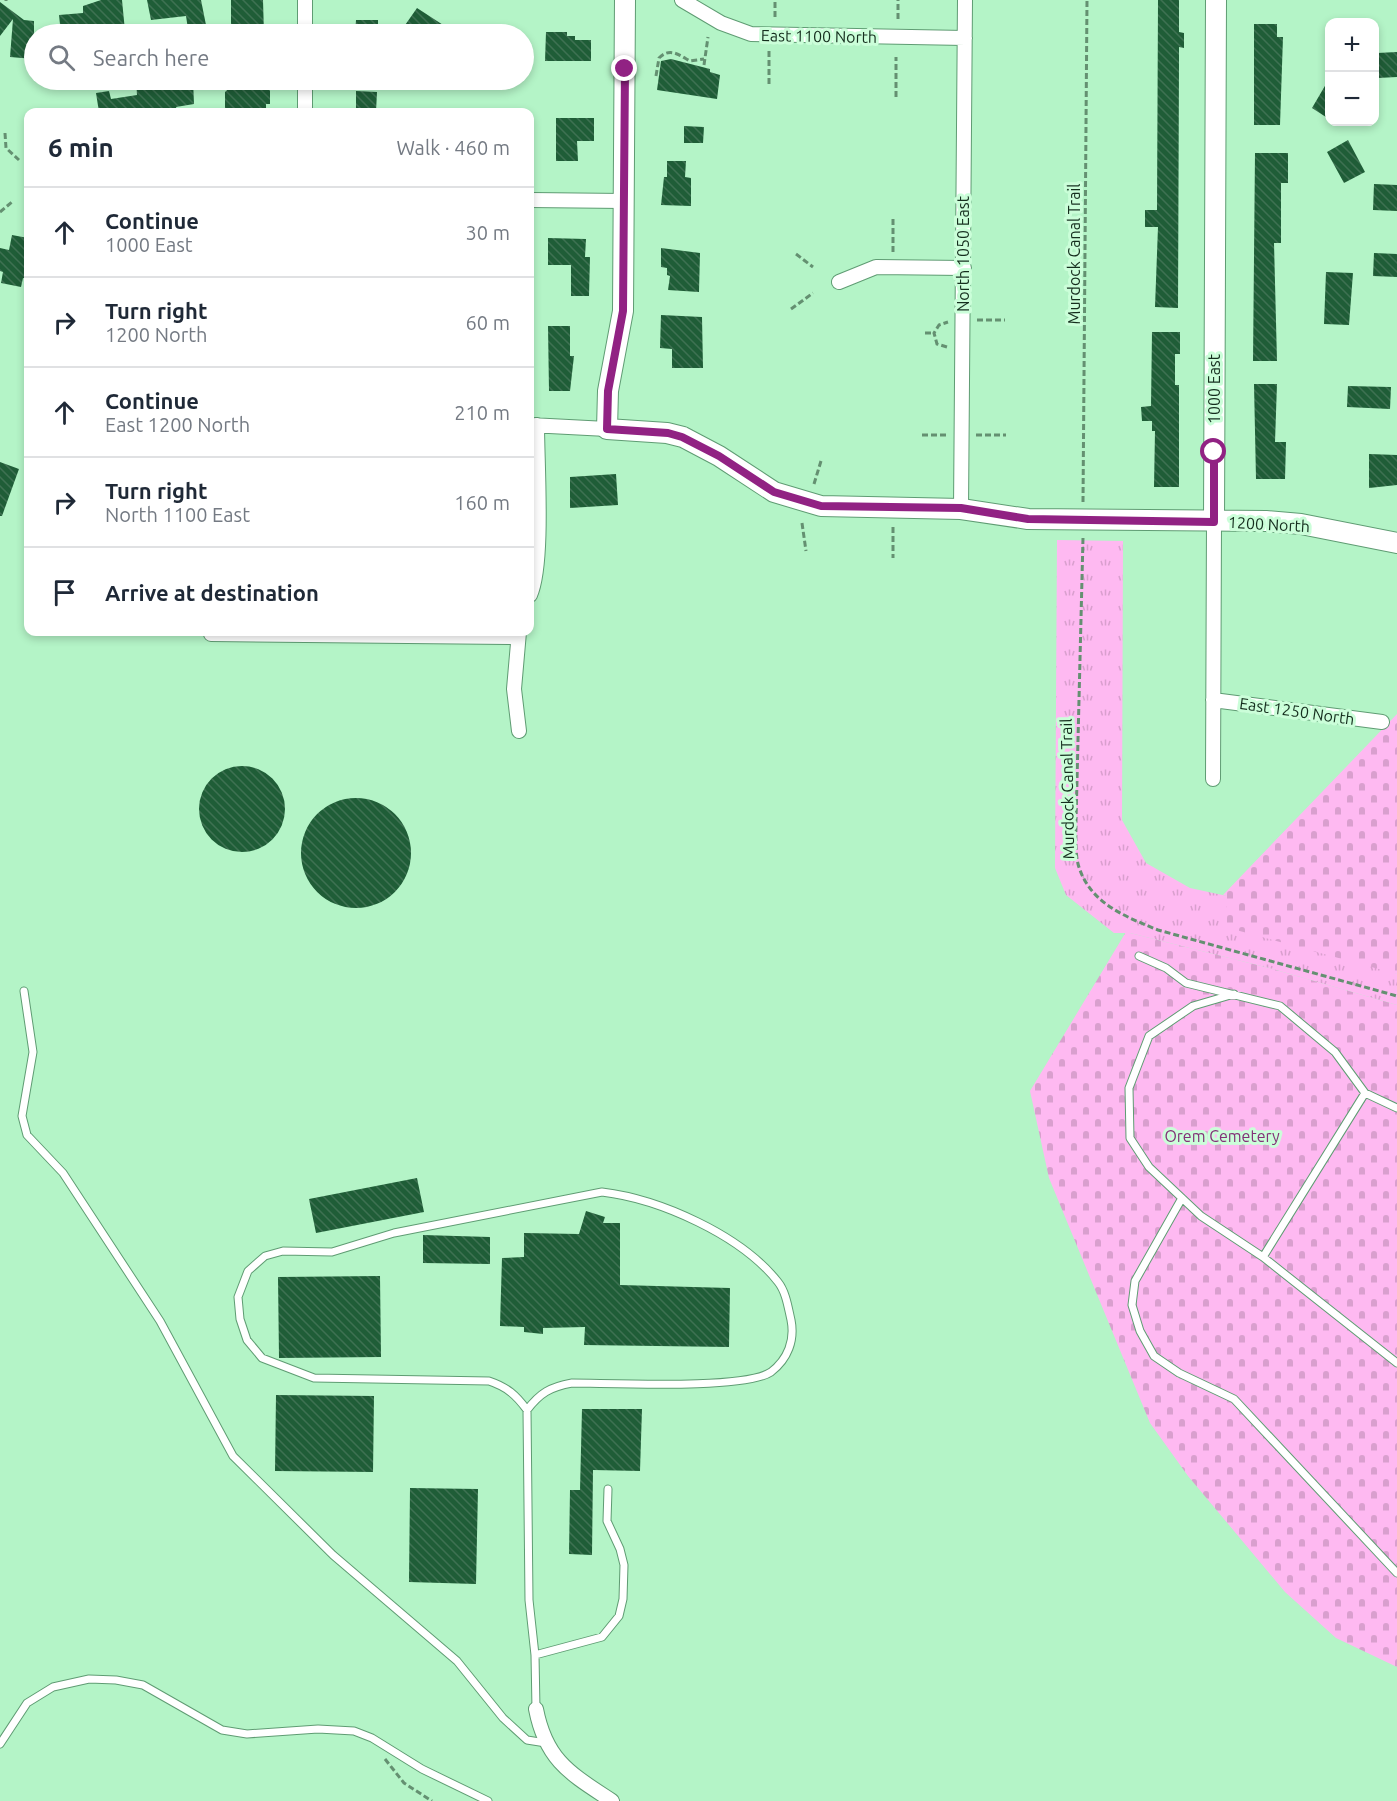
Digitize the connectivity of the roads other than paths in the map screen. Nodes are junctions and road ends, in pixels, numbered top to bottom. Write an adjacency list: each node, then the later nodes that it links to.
1 (305, 0): 6 (street)
2 (625, 0): 11 (street)
3 (682, 0): 7 (street, East 1100 North)
4 (965, 0): 7 (street, North 1050 East)
5 (1216, 0): 18 (street, 1000 East)
6 (305, 24)
7 (965, 38): 12 (street, North 1050 East)
8 (305, 90): 9 (street)
9 (305, 108)
10 (534, 200): 11 (street)
11 (624, 201): 15 (street)
12 (964, 268): 13 (street); 17 (street, North 1050 East)
13 (839, 282)
14 (534, 425): 15 (street)
15 (607, 429): 17 (street, 1200 North)
16 (534, 458): 20 (street)
17 (961, 508): 18 (street, 1200 North)
18 (1214, 522): 19 (street, 1200 North); 22 (street, 1000 East)
19 (1397, 543)
20 (534, 586)
21 (519, 636): 24 (street)
22 (1213, 700): 23 (street, East 1250 North); 25 (street, 1000 East)
23 (1382, 722)
24 (519, 731)
25 (1213, 779)
26 (1139, 956): 28 (lane)
27 (24, 991): 39 (lane)
28 (1234, 994): 29 (lane); 31 (lane)
29 (1365, 1093): 30 (lane); 32 (lane)
30 (1397, 1108)
31 (1182, 1198): 32 (lane); 36 (lane)
32 (1263, 1257): 33 (lane)
33 (1397, 1363)
34 (527, 1410): 34 (lane); 37 (lane)
35 (608, 1489): 37 (lane)
36 (1397, 1573)
37 (535, 1655): 38 (lane)
38 (536, 1709): 39 (street)
39 (546, 1743): 42 (street)
40 (0, 1744): 41 (lane)
41 (489, 1801)
42 (612, 1801)

